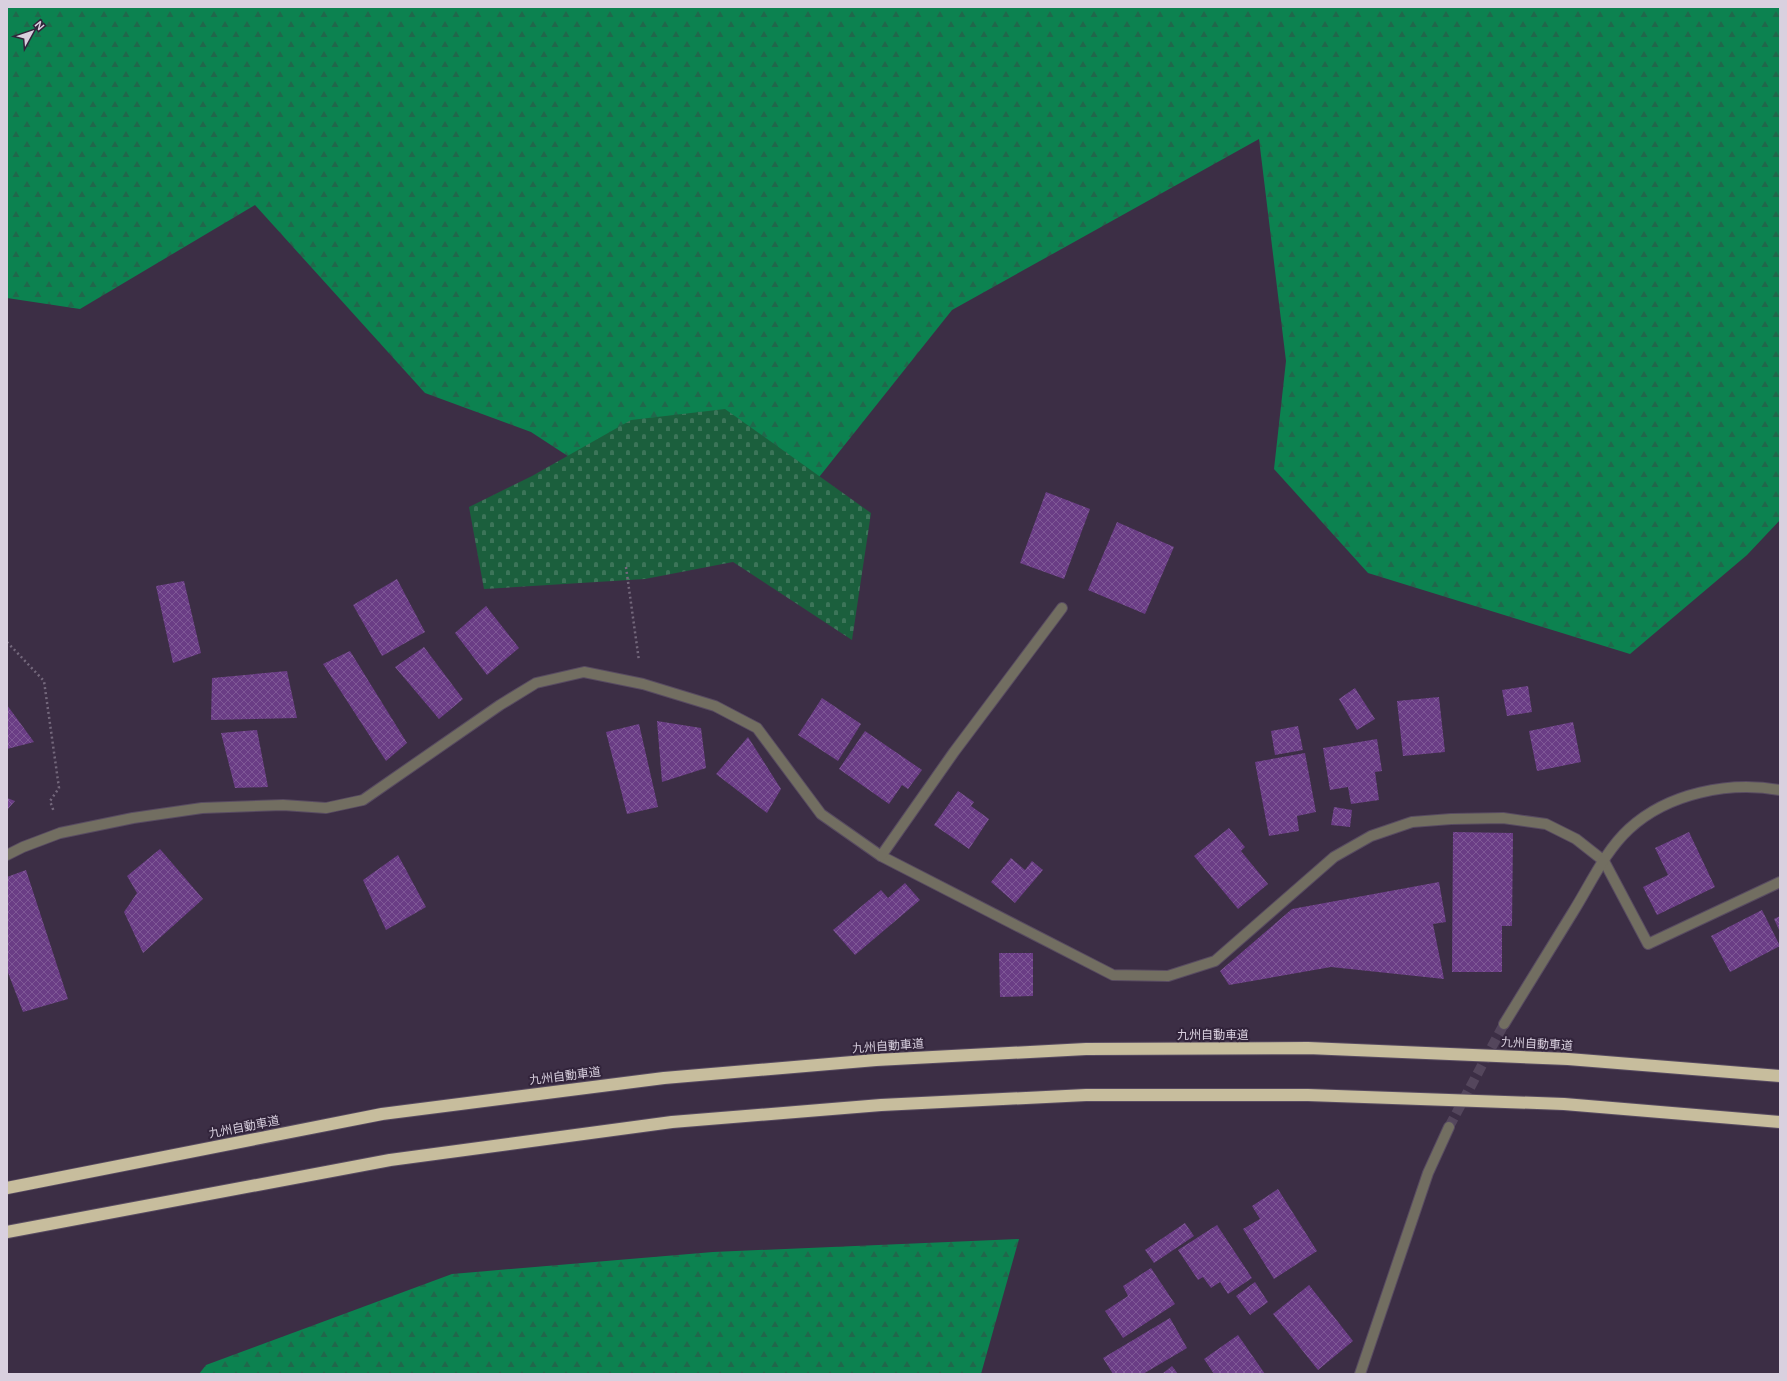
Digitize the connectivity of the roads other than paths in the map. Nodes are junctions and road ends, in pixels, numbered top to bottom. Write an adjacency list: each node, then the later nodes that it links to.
1 (1062, 608): 4 (street)
2 (1780, 790): 5 (street)
3 (7, 855): 4 (street)
4 (882, 856): 5 (street)
5 (1604, 862): 6 (street); 7 (street)
6 (1780, 882)
7 (1504, 1024)
8 (1780, 1076): 11 (highway, 九州自動車道)
9 (1780, 1122): 12 (highway)
10 (1448, 1127): 13 (street)
11 (7, 1188)
12 (7, 1232)
13 (1360, 1374)

